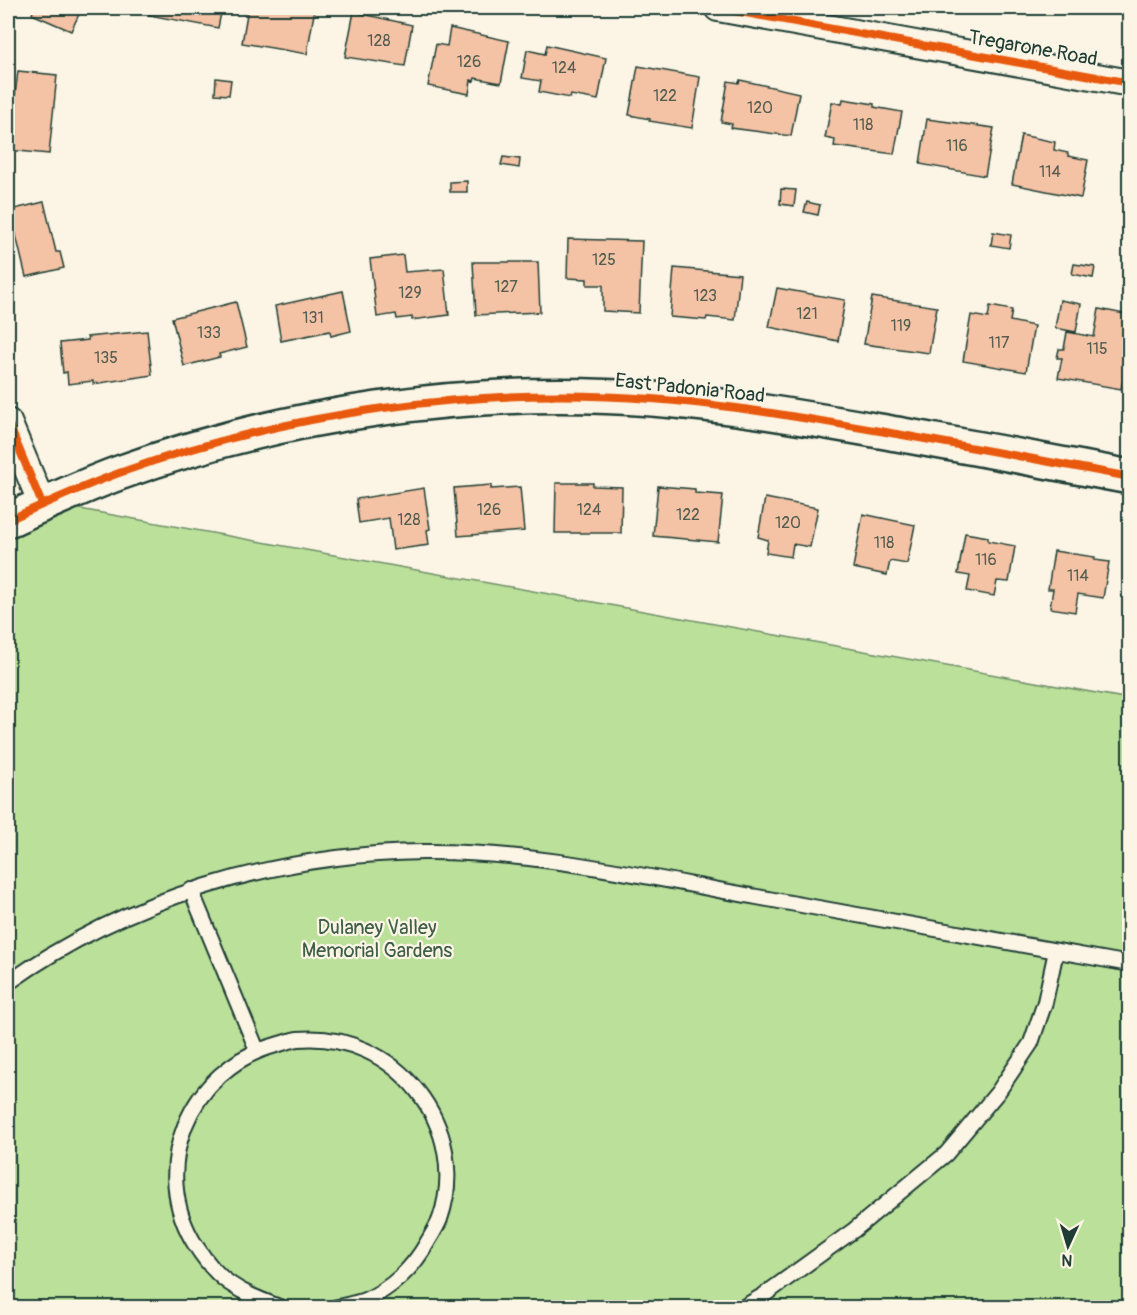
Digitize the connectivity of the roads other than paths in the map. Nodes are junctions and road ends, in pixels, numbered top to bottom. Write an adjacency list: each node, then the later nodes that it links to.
1 (718, 8): 2 (street, Tregarone Road)
2 (1130, 83)
3 (8, 422): 5 (street)
4 (1130, 477): 5 (street, East Padonia Road)
5 (42, 504): 6 (street, East Padonia Road)
6 (8, 520)
7 (191, 890): 8 (lane); 10 (lane); 11 (lane)
8 (1056, 951): 9 (lane); 15 (lane)
9 (1130, 964)
10 (8, 983)
11 (257, 1050): 12 (lane); 13 (lane)
12 (365, 1304): 14 (lane)
13 (282, 1308)
14 (334, 1308)
15 (742, 1308)

